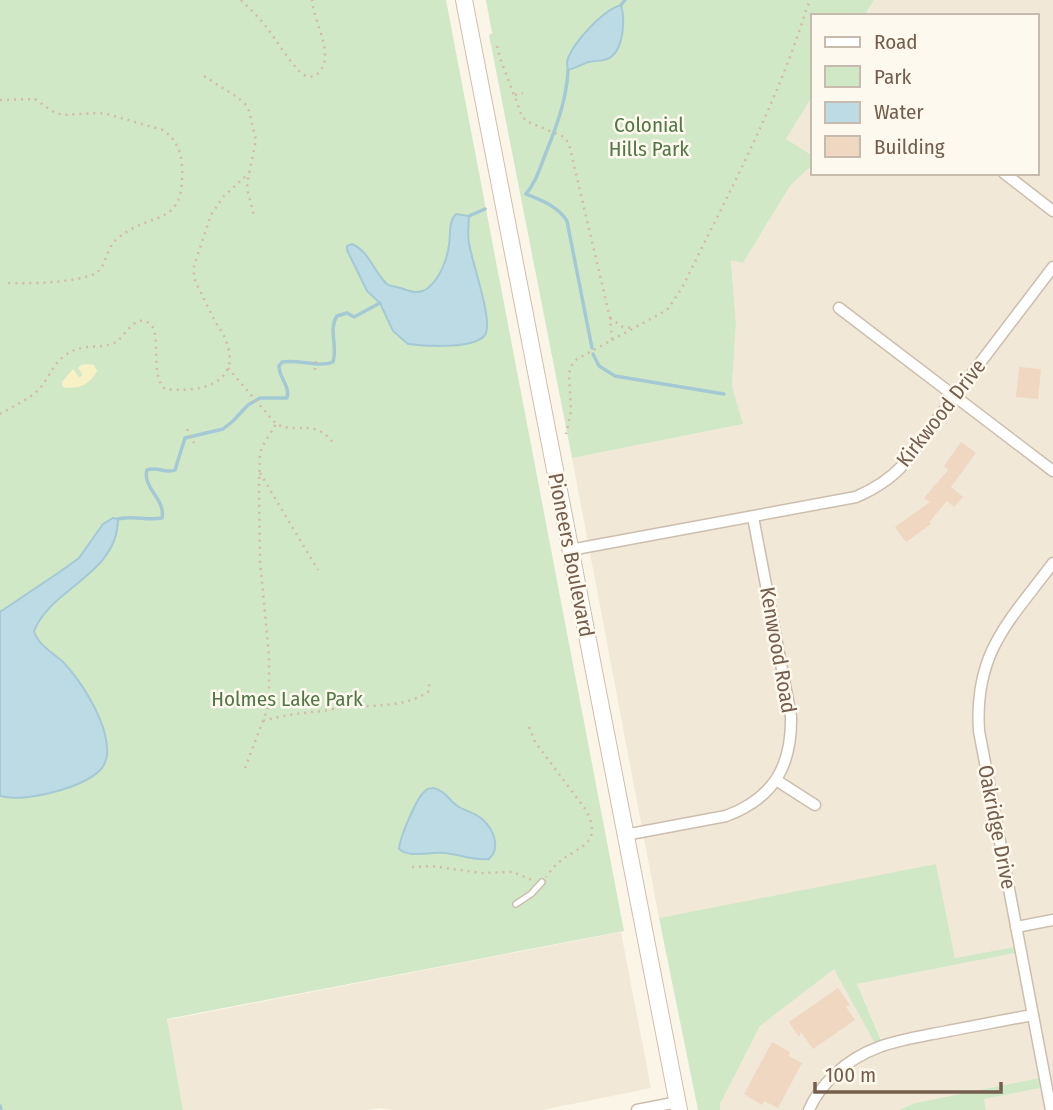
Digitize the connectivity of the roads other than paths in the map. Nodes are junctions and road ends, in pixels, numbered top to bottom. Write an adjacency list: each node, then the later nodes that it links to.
1 (464, 0): 9 (main road, Pioneers Boulevard)
2 (1007, 175): 3 (street)
3 (1053, 211)
4 (1053, 267): 6 (street, Kirkwood Drive)
5 (839, 308): 6 (street)
6 (954, 396): 7 (street); 8 (street, Kirkwood Drive)
7 (1053, 471)
8 (753, 517): 9 (street, Kirkwood Drive); 11 (street, Kenwood Road)
9 (570, 550): 13 (main road, Pioneers Boulevard)
10 (1053, 563): 17 (street, Oakridge Drive)
11 (776, 780): 12 (street); 13 (street)
12 (815, 806)
13 (625, 835): 19 (main road, Pioneers Boulevard)
14 (542, 882): 15 (lane)
15 (516, 904)
16 (1053, 920): 17 (street)
17 (1016, 927): 18 (street, Oakridge Drive)
18 (1032, 1015): 21 (street); 22 (street, Oakridge Drive)
19 (679, 1106): 20 (street)
20 (638, 1110)
21 (808, 1110)
22 (1051, 1110)

